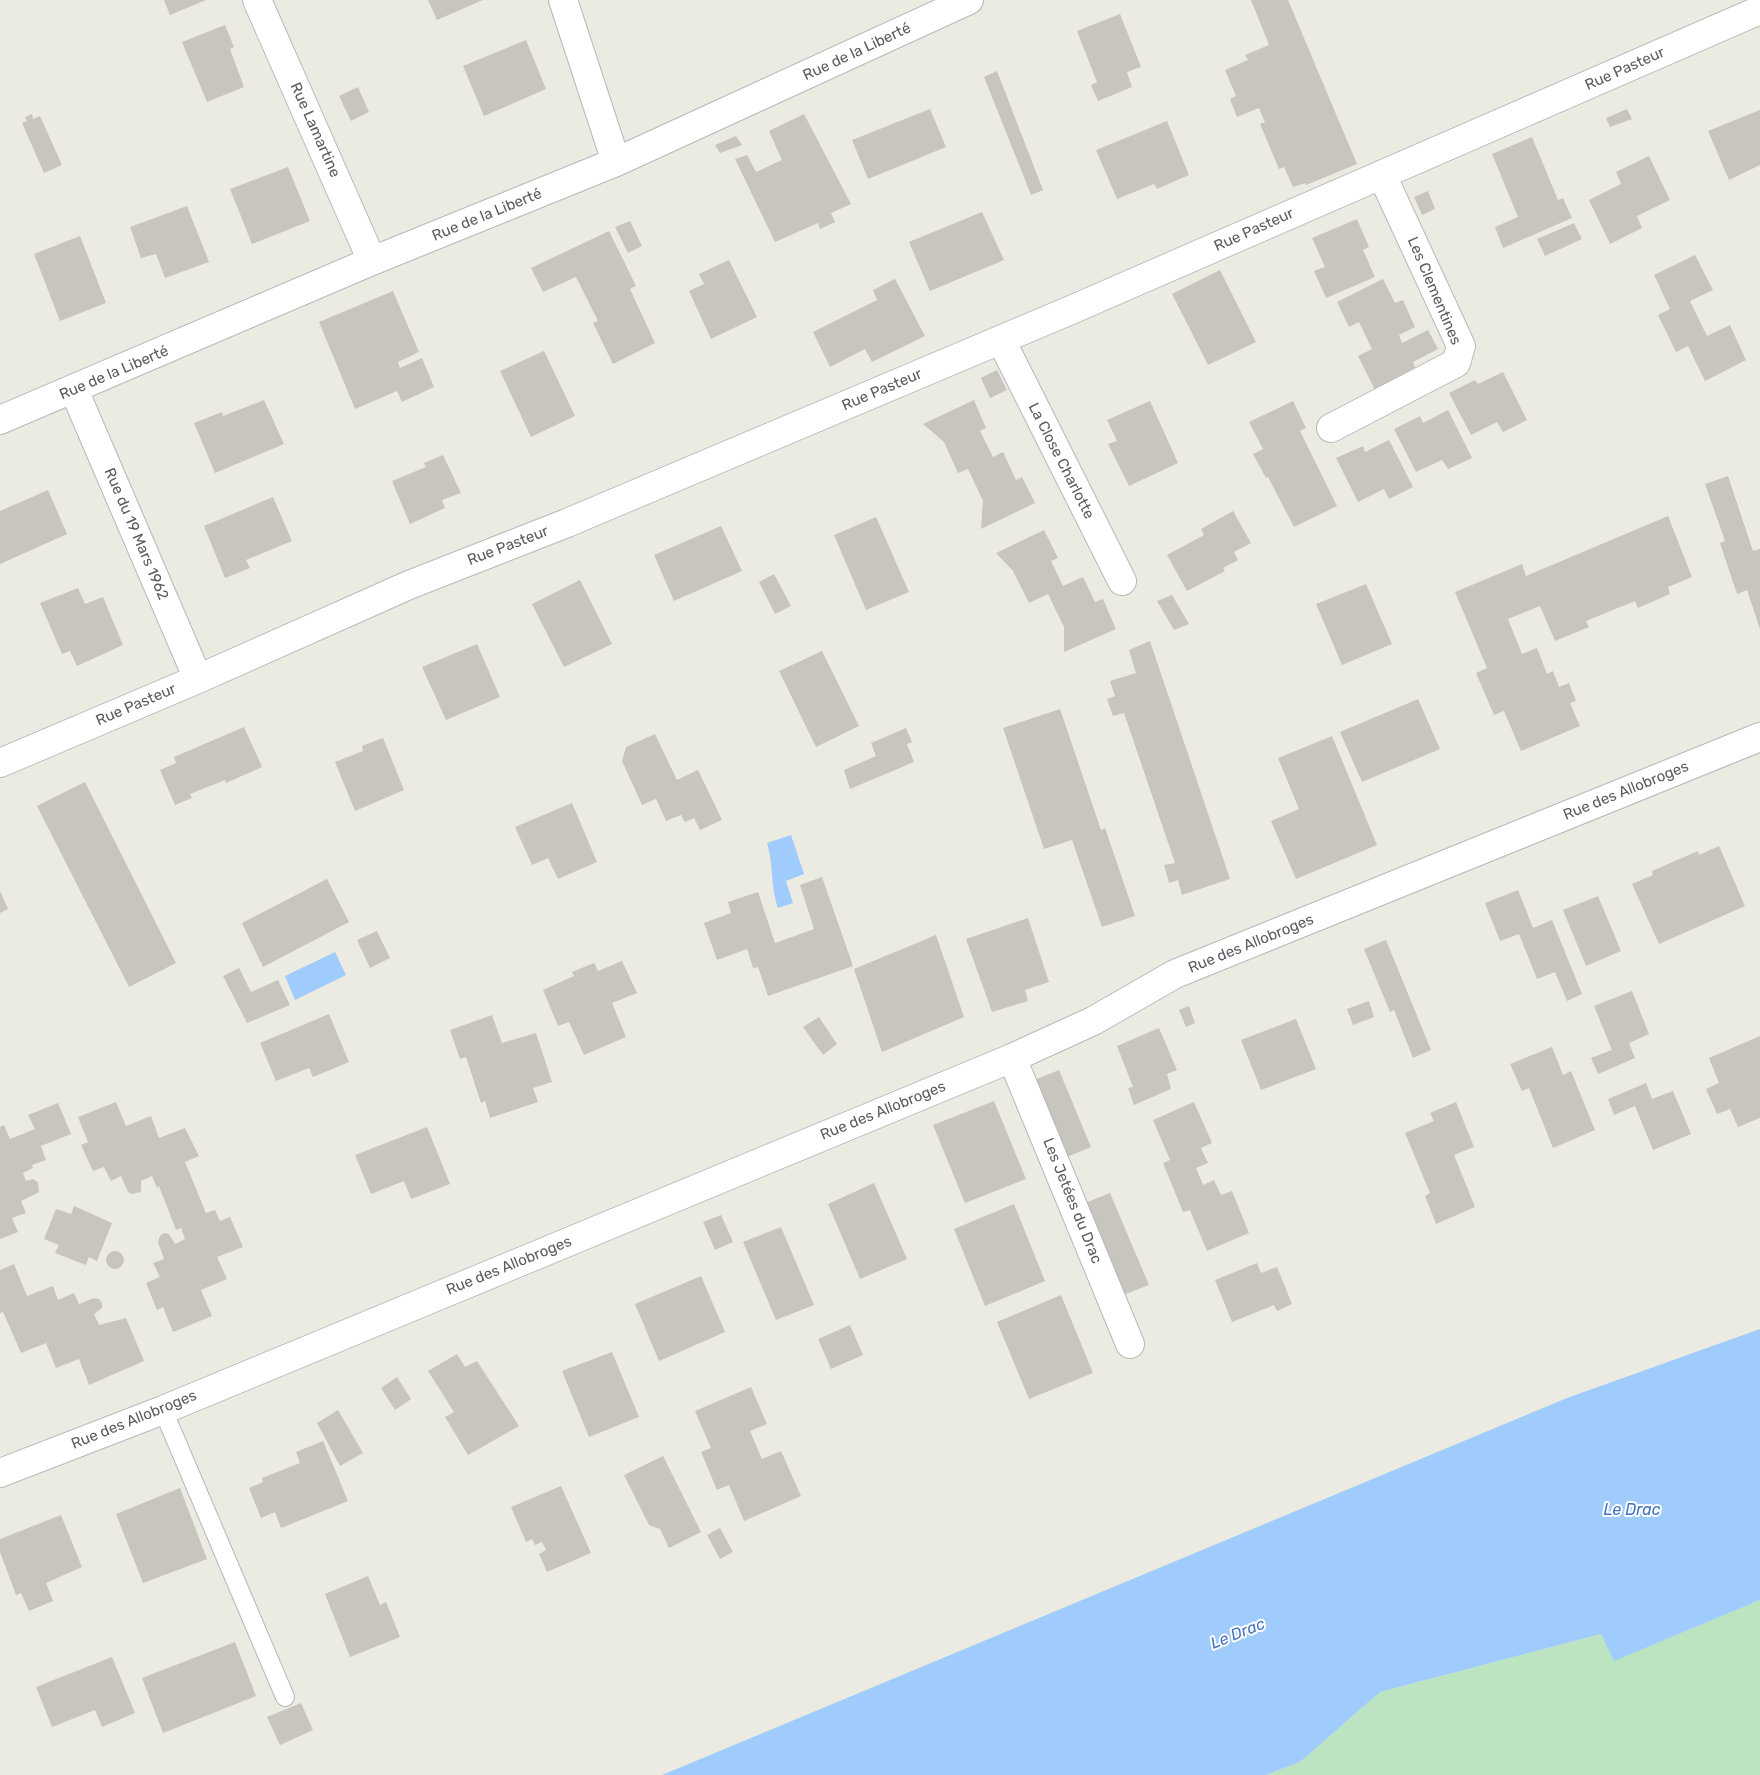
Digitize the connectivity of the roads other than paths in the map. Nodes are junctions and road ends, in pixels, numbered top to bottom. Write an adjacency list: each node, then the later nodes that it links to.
1 (257, 0): 7 (street, Rue Lamartine)
2 (563, 0): 5 (street)
3 (969, 0): 5 (street, Rue de la Liberté)
4 (1760, 10): 6 (street, Rue Pasteur)
5 (616, 162): 7 (street, Rue de la Liberté)
6 (1382, 175): 8 (street, Rue Pasteur); 11 (street, Les Clementines)
7 (372, 261): 9 (street, Rue de la Liberté)
8 (1001, 340): 12 (street, La Close Charlotte); 13 (street, Rue Pasteur)
9 (74, 390): 10 (street, Rue de la Liberté); 13 (street, Rue du 19 Mars 1962)
10 (0, 420)
11 (1331, 428)
12 (1122, 581)
13 (198, 679): 15 (street, Rue Pasteur)
14 (1760, 737): 16 (street, Rue des Allobroges)
15 (0, 763)
16 (1012, 1058): 17 (street, Les Jetées du Drac); 18 (street, Rue des Allobroges)
17 (1130, 1344)
18 (163, 1410): 19 (street, Rue des Allobroges); 20 (lane)
19 (0, 1473)
20 (285, 1697)

